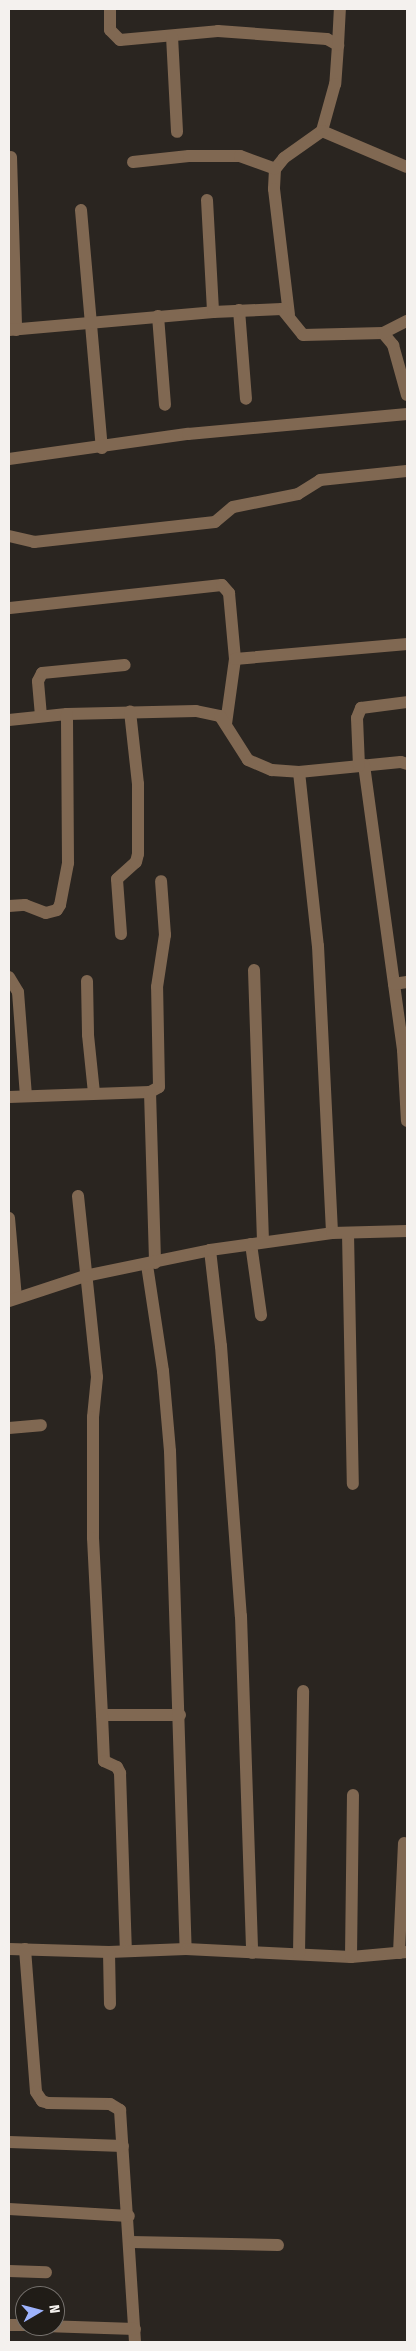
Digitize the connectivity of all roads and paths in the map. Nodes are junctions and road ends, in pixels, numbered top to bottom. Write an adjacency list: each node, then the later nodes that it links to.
1 (110, 9): 3 (street)
2 (340, 9): 4 (street)
3 (172, 36): 4 (street); 6 (street)
4 (338, 45): 5 (street)
5 (322, 131): 9 (street); 10 (street)
6 (177, 132)
7 (11, 157): 19 (street)
8 (133, 162): 10 (street)
9 (407, 167)
10 (275, 169): 15 (street)
11 (207, 200): 14 (street)
12 (81, 210): 18 (street)
13 (239, 310): 14 (street); 15 (street); 22 (street)
14 (212, 312): 16 (street)
15 (289, 314): 20 (street)
16 (158, 316): 18 (street); 23 (street)
17 (407, 322): 20 (street)
18 (90, 323): 19 (street); 25 (street)
19 (12, 330)
20 (384, 333): 21 (street)
21 (407, 395)
22 (246, 399)
23 (165, 405)
24 (407, 414): 25 (street)
25 (102, 448): 26 (street)
26 (9, 459)
27 (407, 471): 28 (street)
28 (9, 536)
29 (10, 608): 31 (street)
30 (407, 644): 31 (street)
31 (235, 659): 38 (street)
32 (125, 665): 36 (street)
33 (407, 702): 40 (street)
34 (130, 711): 35 (street); 38 (street); 44 (street)
35 (67, 714): 36 (street); 43 (street)
36 (41, 716): 37 (street)
37 (9, 720)
38 (226, 724): 41 (street)
39 (407, 764): 40 (street)
40 (361, 765): 41 (street); 49 (street)
41 (299, 772): 59 (street)
42 (161, 881): 51 (street)
43 (9, 906)
44 (121, 934)
45 (254, 970): 61 (street)
46 (9, 977): 53 (street)
47 (87, 981): 52 (street)
48 (407, 982): 49 (street)
49 (394, 984): 50 (street)
50 (405, 1050): 55 (street)
51 (150, 1092): 52 (street); 63 (street)
52 (94, 1093): 53 (street)
53 (26, 1095): 54 (street)
54 (9, 1097)
55 (407, 1121)
56 (78, 1196): 64 (street)
57 (9, 1218): 65 (street)
58 (407, 1231): 60 (street)
59 (332, 1233): 60 (street); 61 (street)
60 (348, 1233): 69 (street)
61 (257, 1243): 62 (street); 66 (street)
62 (210, 1250): 63 (street); 80 (street)
63 (151, 1264): 64 (street); 71 (street)
64 (85, 1276): 65 (street); 72 (street)
65 (12, 1299)
66 (261, 1315)
67 (41, 1426): 68 (street)
68 (9, 1428)
69 (353, 1484)
70 (303, 1691): 82 (street)
71 (180, 1715): 72 (street); 78 (street)
72 (102, 1716): 77 (street)
73 (353, 1795): 83 (street)
74 (404, 1843): 81 (street)
75 (9, 1949): 76 (street)
76 (25, 1949): 79 (street); 86 (street)
77 (126, 1950): 78 (street); 79 (street)
78 (186, 1950): 80 (street)
79 (108, 1952): 84 (street)
80 (252, 1953): 82 (street)
81 (403, 1953): 83 (street)
82 (299, 1954): 83 (street)
83 (351, 1957)
84 (110, 2004)
85 (9, 2142): 86 (street)
86 (123, 2146): 88 (street)
87 (9, 2209): 88 (street)
88 (129, 2216): 89 (street)
89 (131, 2242): 90 (street); 94 (street)
90 (278, 2245)
91 (9, 2271): 92 (street)
92 (46, 2272)
93 (65, 2327): 94 (street)
94 (135, 2329): 95 (street)
95 (135, 2342)

